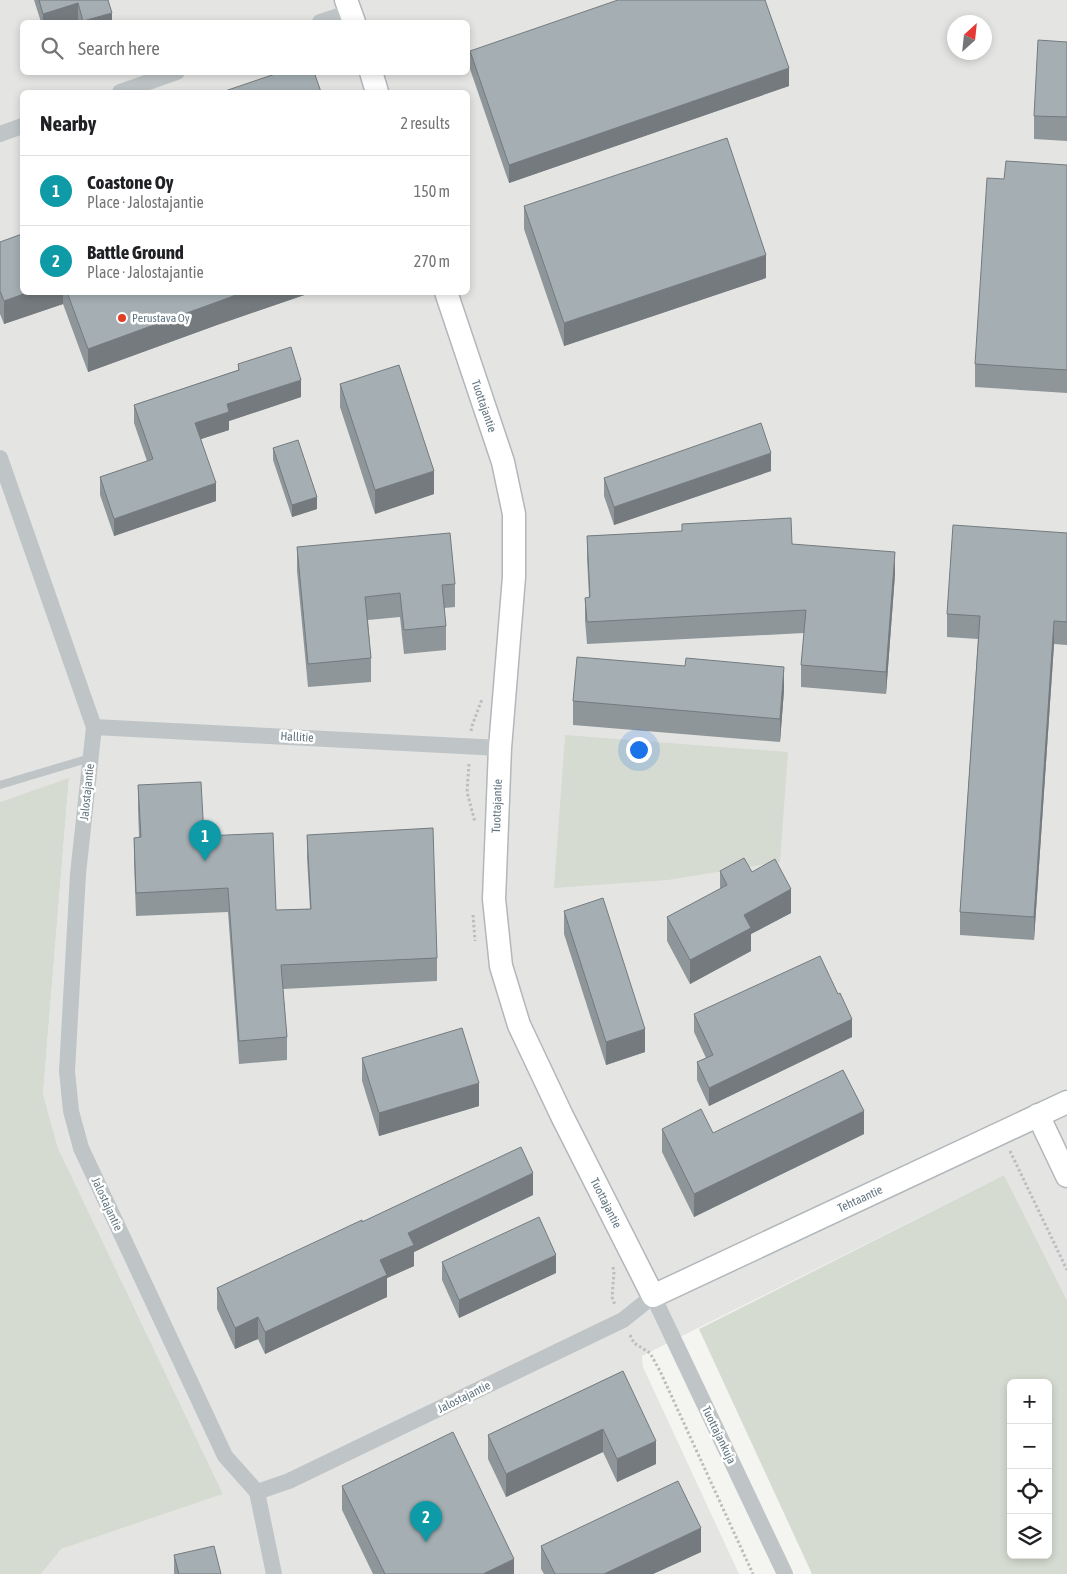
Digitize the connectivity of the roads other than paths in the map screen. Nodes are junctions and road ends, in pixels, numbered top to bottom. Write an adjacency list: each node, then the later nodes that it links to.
1 (350, 11): 2 (street)
2 (325, 20)
3 (168, 75): 5 (street)
4 (372, 75): 6 (street)
5 (126, 90)
6 (376, 90)
7 (20, 127): 8 (street)
8 (0, 134)
9 (447, 295): 12 (street, Tuottajantie)
10 (0, 458): 11 (street, Jalostajantie)
11 (94, 727): 12 (street, Hallitie); 13 (street, Jalostajantie)
12 (500, 748): 18 (street, Tuottajantie)
13 (90, 758): 14 (lane); 19 (street, Jalostajantie)
14 (0, 786)
15 (1067, 1102): 16 (street, Tehtaantie)
16 (1038, 1115): 17 (street); 18 (street, Tehtaantie)
17 (1067, 1176)
18 (653, 1296): 19 (street, Jalostajantie); 21 (street, Tuottajankuja)
19 (257, 1492): 20 (street)
20 (274, 1574)
21 (786, 1574)

